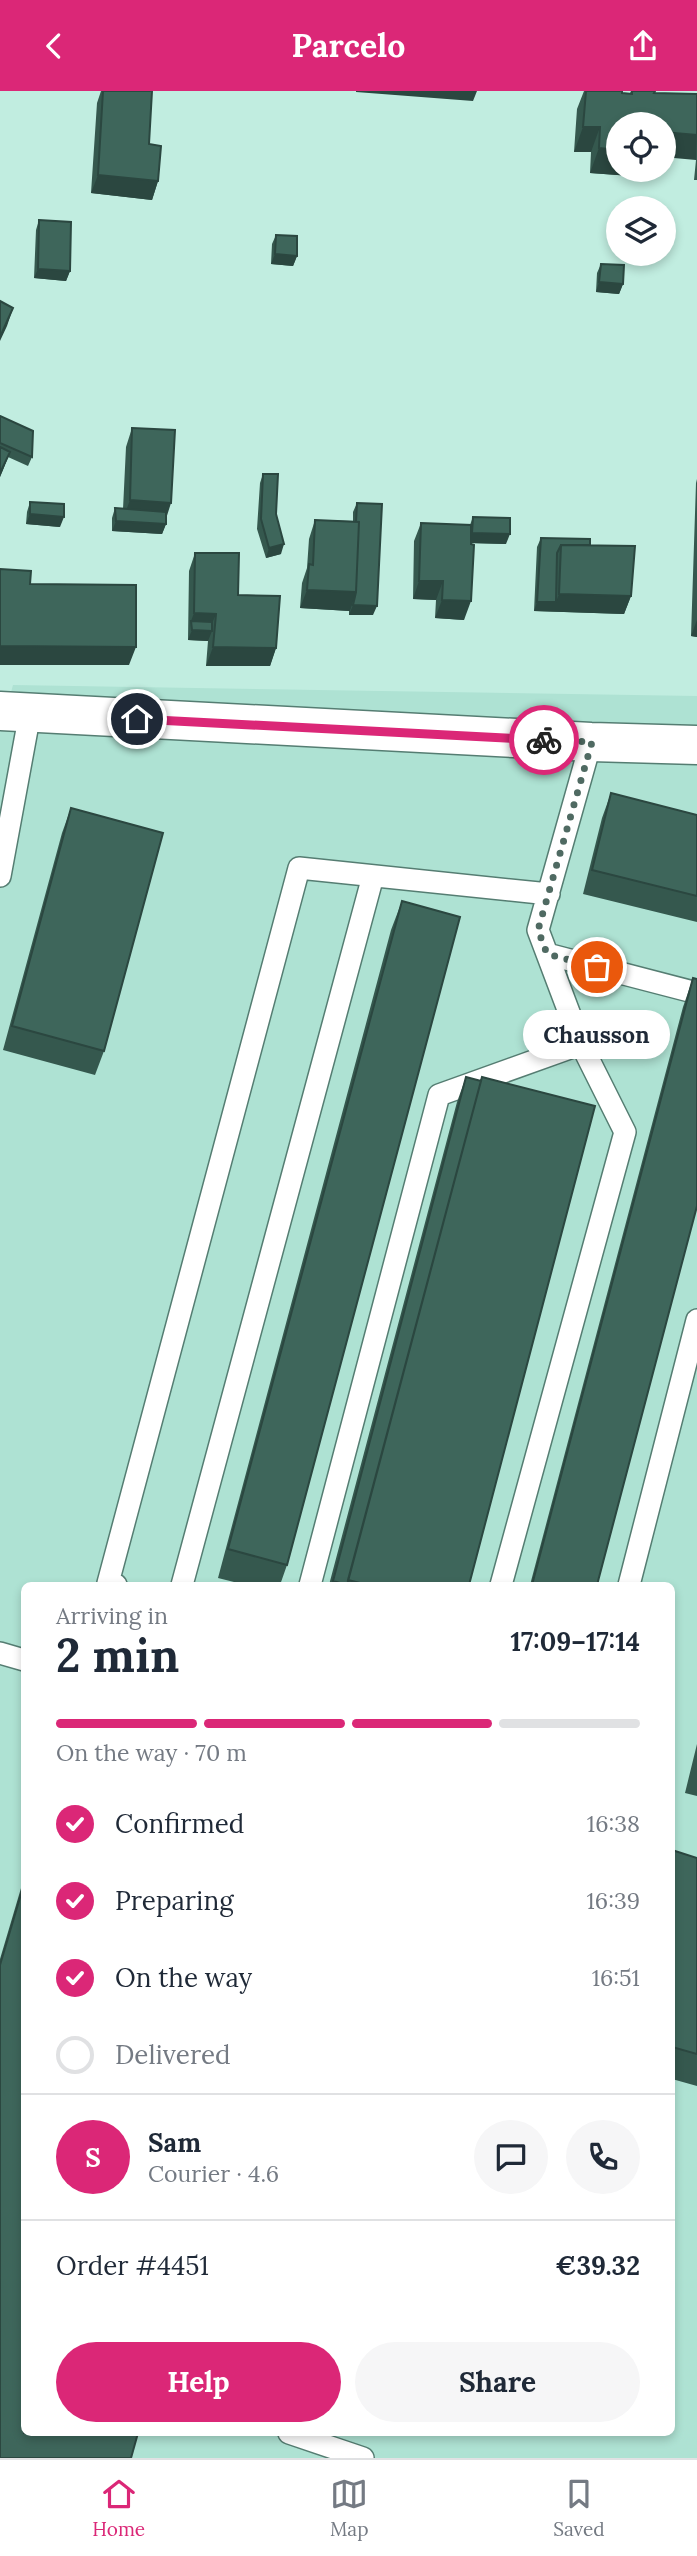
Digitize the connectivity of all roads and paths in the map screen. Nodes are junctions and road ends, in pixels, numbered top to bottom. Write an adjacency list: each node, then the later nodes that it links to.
1 (15, 712): 2 (main road); 4 (lane)
2 (592, 742): 3 (main road); 6 (lane)
3 (697, 745)
4 (0, 876)
5 (373, 876): 6 (lane); 11 (lane); 12 (lane)
6 (549, 894): 7 (lane)
7 (547, 954): 8 (lane); 9 (lane)
8 (697, 993)
9 (581, 1044): 13 (lane); 14 (lane)
10 (697, 1320): 15 (lane)
11 (108, 1582)
12 (183, 1582)
13 (311, 1582)
14 (502, 1582)
15 (630, 1582)
16 (0, 1653): 17 (lane)
17 (21, 1659)
18 (296, 2436): 19 (lane)
19 (335, 2453): 20 (lane)
20 (363, 2458)

